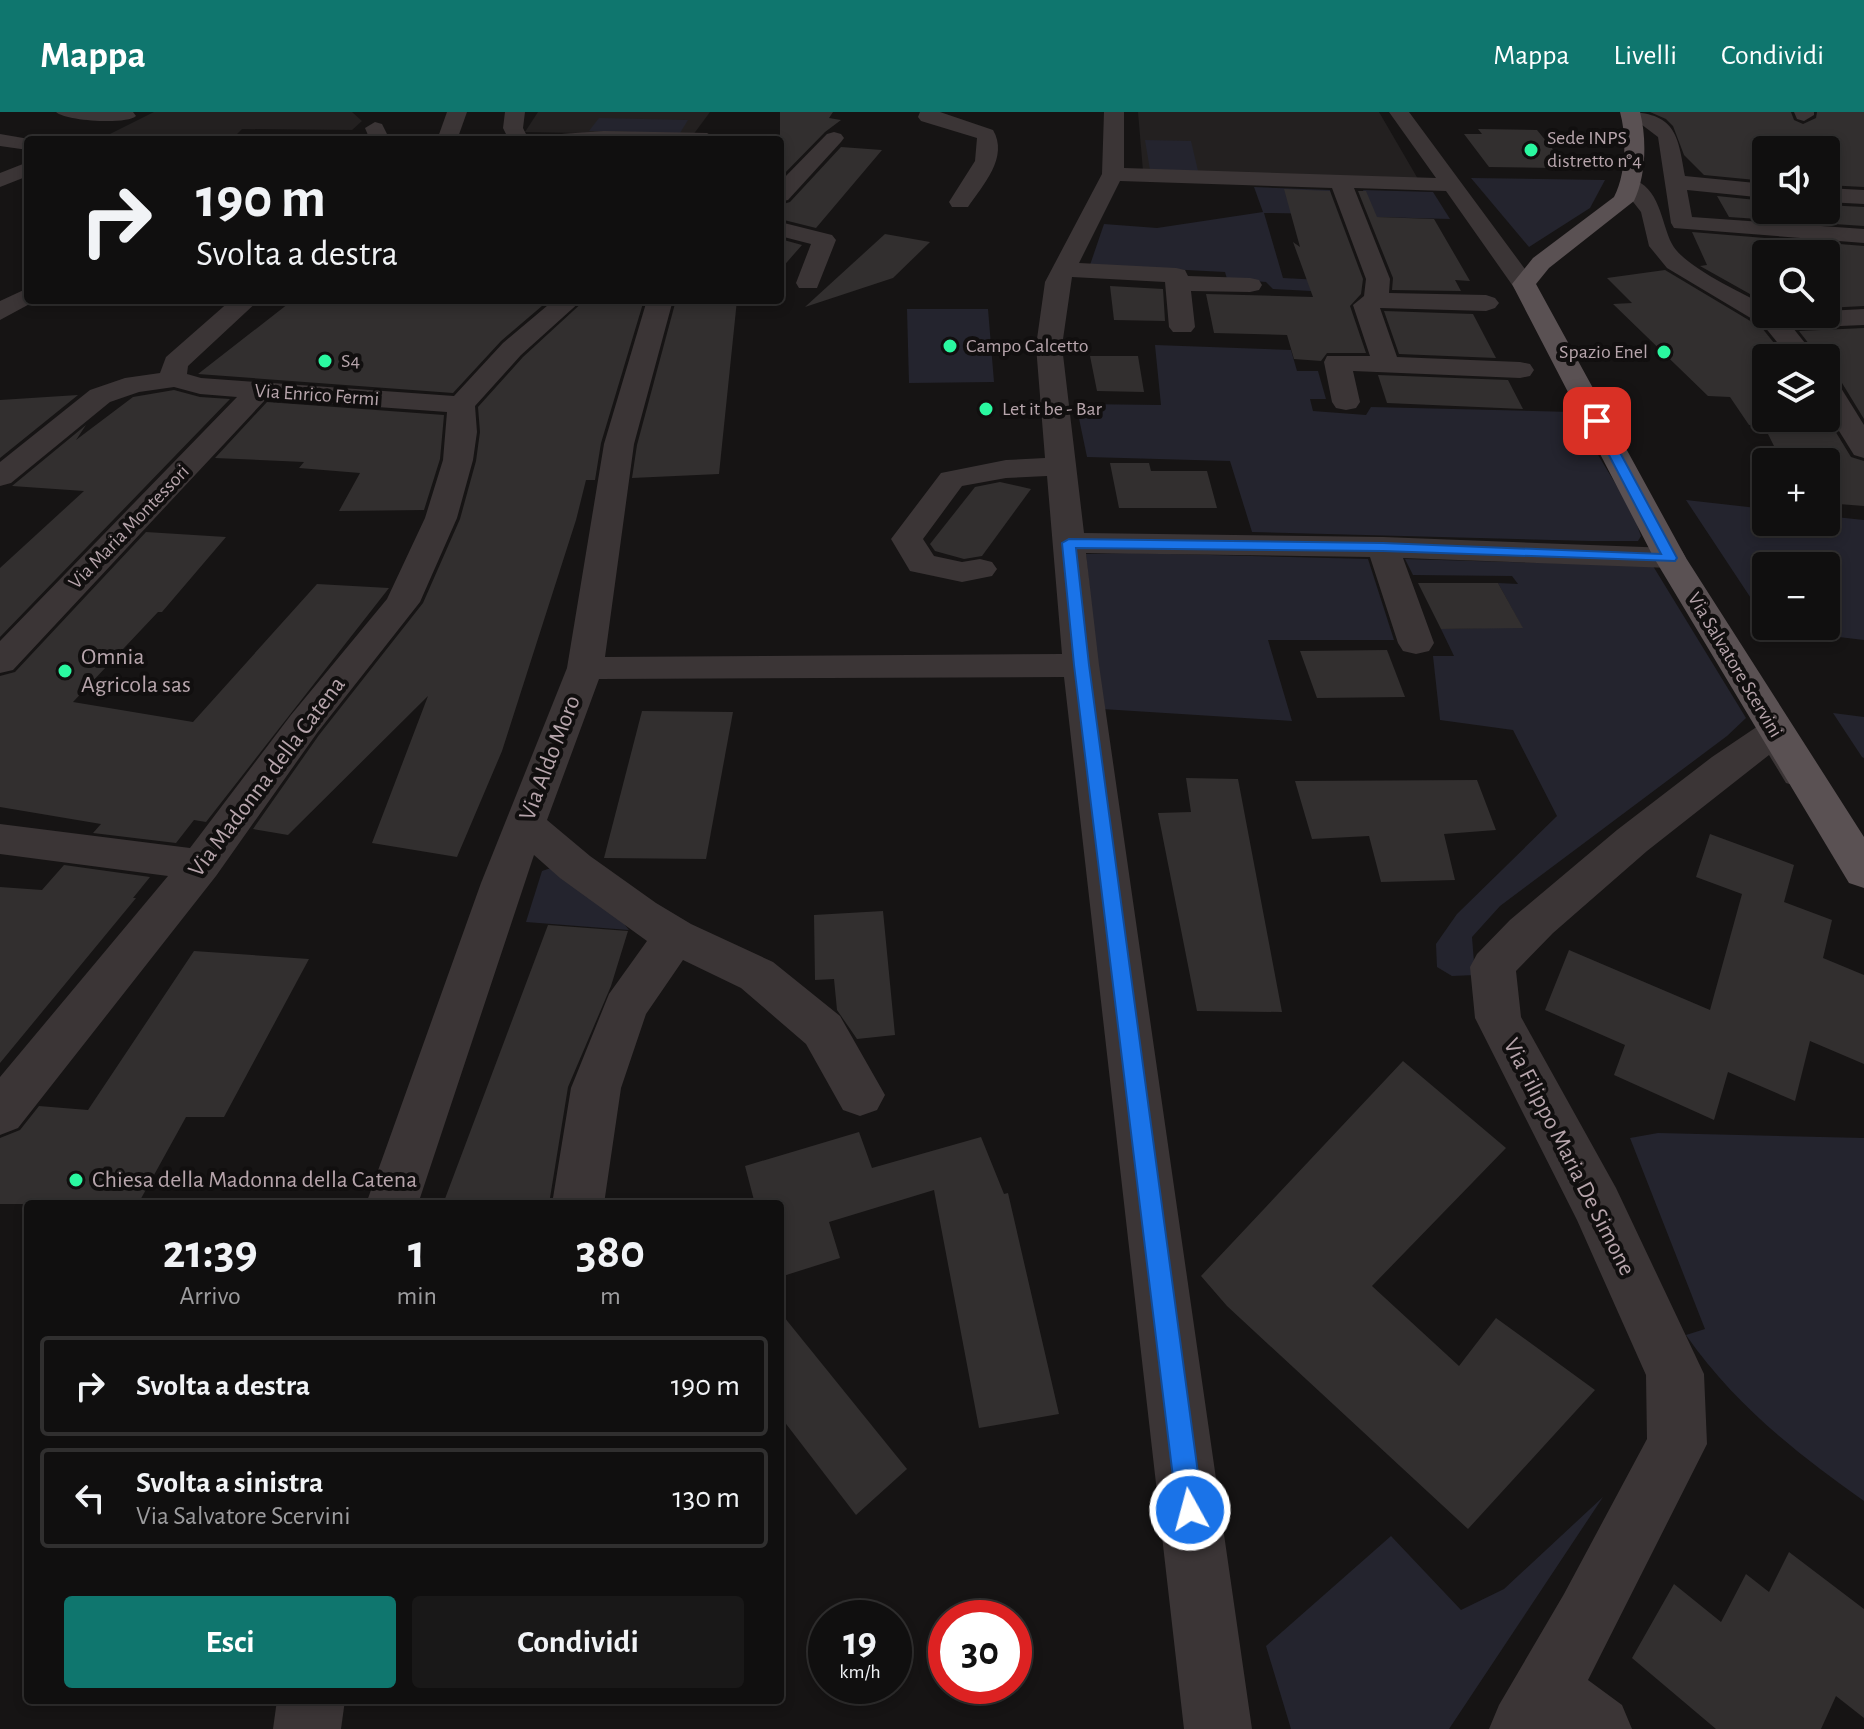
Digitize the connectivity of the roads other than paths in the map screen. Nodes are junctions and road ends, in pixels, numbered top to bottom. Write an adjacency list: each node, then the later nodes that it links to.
1 (66, 112): 8 (street)
2 (457, 112): 11 (street)
3 (515, 112): 12 (street)
4 (930, 112): 26 (street)
5 (1114, 112): 17 (street)
6 (1399, 112): 20 (street)
7 (1633, 112): 19 (street); 21 (main road)
8 (130, 114): 10 (street)
9 (720, 121): 13 (street)
10 (94, 134)
11 (448, 136)
12 (517, 136)
13 (709, 136)
14 (834, 138): 23 (street)
15 (0, 140): 16 (street)
16 (24, 143)
17 (1113, 174): 18 (street); 29 (street)
18 (1340, 181): 20 (street); 35 (street)
19 (1676, 182): 22 (street); 28 (street)
20 (1451, 185): 32 (street)
21 (1631, 185): 32 (main road); 40 (street)
22 (1752, 190)
23 (784, 191)
24 (1840, 196): 25 (street)
25 (1864, 197)
26 (960, 202)
27 (784, 230): 30 (street)
28 (1864, 236)
29 (1064, 269): 31 (street); 57 (street)
30 (808, 283)
31 (1178, 283): 33 (street); 44 (street)
32 (1524, 284): 61 (main road, Via Salvatore Scervini)
33 (1250, 285)
34 (24, 297): 41 (street)
35 (1376, 300): 36 (street); 47 (street)
36 (1486, 303)
37 (242, 304): 49 (street)
38 (564, 304): 54 (street)
39 (659, 304): 66 (street, Via Aldo Moro)
40 (1752, 309)
41 (0, 312)
42 (1864, 317): 43 (street)
43 (1840, 318)
44 (1182, 327)
45 (1779, 328): 46 (street)
46 (1792, 344)
47 (1386, 365): 48 (street); 53 (street)
48 (1520, 370)
49 (175, 379): 52 (street, Via Enrico Fermi); 58 (street, Via Enrico Fermi)
50 (1840, 388): 51 (street)
51 (1864, 390)
52 (258, 391): 54 (street, Via Enrico Fermi); 64 (street, Via Maria Montessori)
53 (1346, 402)
54 (461, 405): 70 (street, Via Madonna della Catena)
55 (1840, 409): 56 (street)
56 (1864, 449)
57 (1062, 466): 59 (street); 62 (street)
58 (0, 477)
59 (1069, 543): 60 (street); 65 (street)
60 (1383, 547): 61 (street); 63 (street)
61 (1670, 558): 67 (main road, Via Salvatore Scervini)
62 (980, 569)
63 (1416, 643)
64 (0, 662)
65 (1081, 665): 66 (street); 80 (street)
66 (585, 668): 68 (street, Via Aldo Moro)
67 (1808, 785): 71 (main road, Via Salvatore Scervini); 78 (street, Via Filippo Maria De Simone)
68 (525, 824): 72 (street); 75 (street, Via Aldo Moro)
69 (0, 839): 70 (street)
70 (201, 865): 74 (street, Via Madonna della Catena)
71 (1864, 872)
72 (675, 936): 73 (street); 76 (street)
73 (860, 1095)
74 (0, 1113)
75 (393, 1200)
76 (579, 1200)
77 (310, 1704): 79 (street)
78 (1534, 1710): 81 (street)
79 (307, 1729)
80 (1218, 1729)
81 (1598, 1729)

